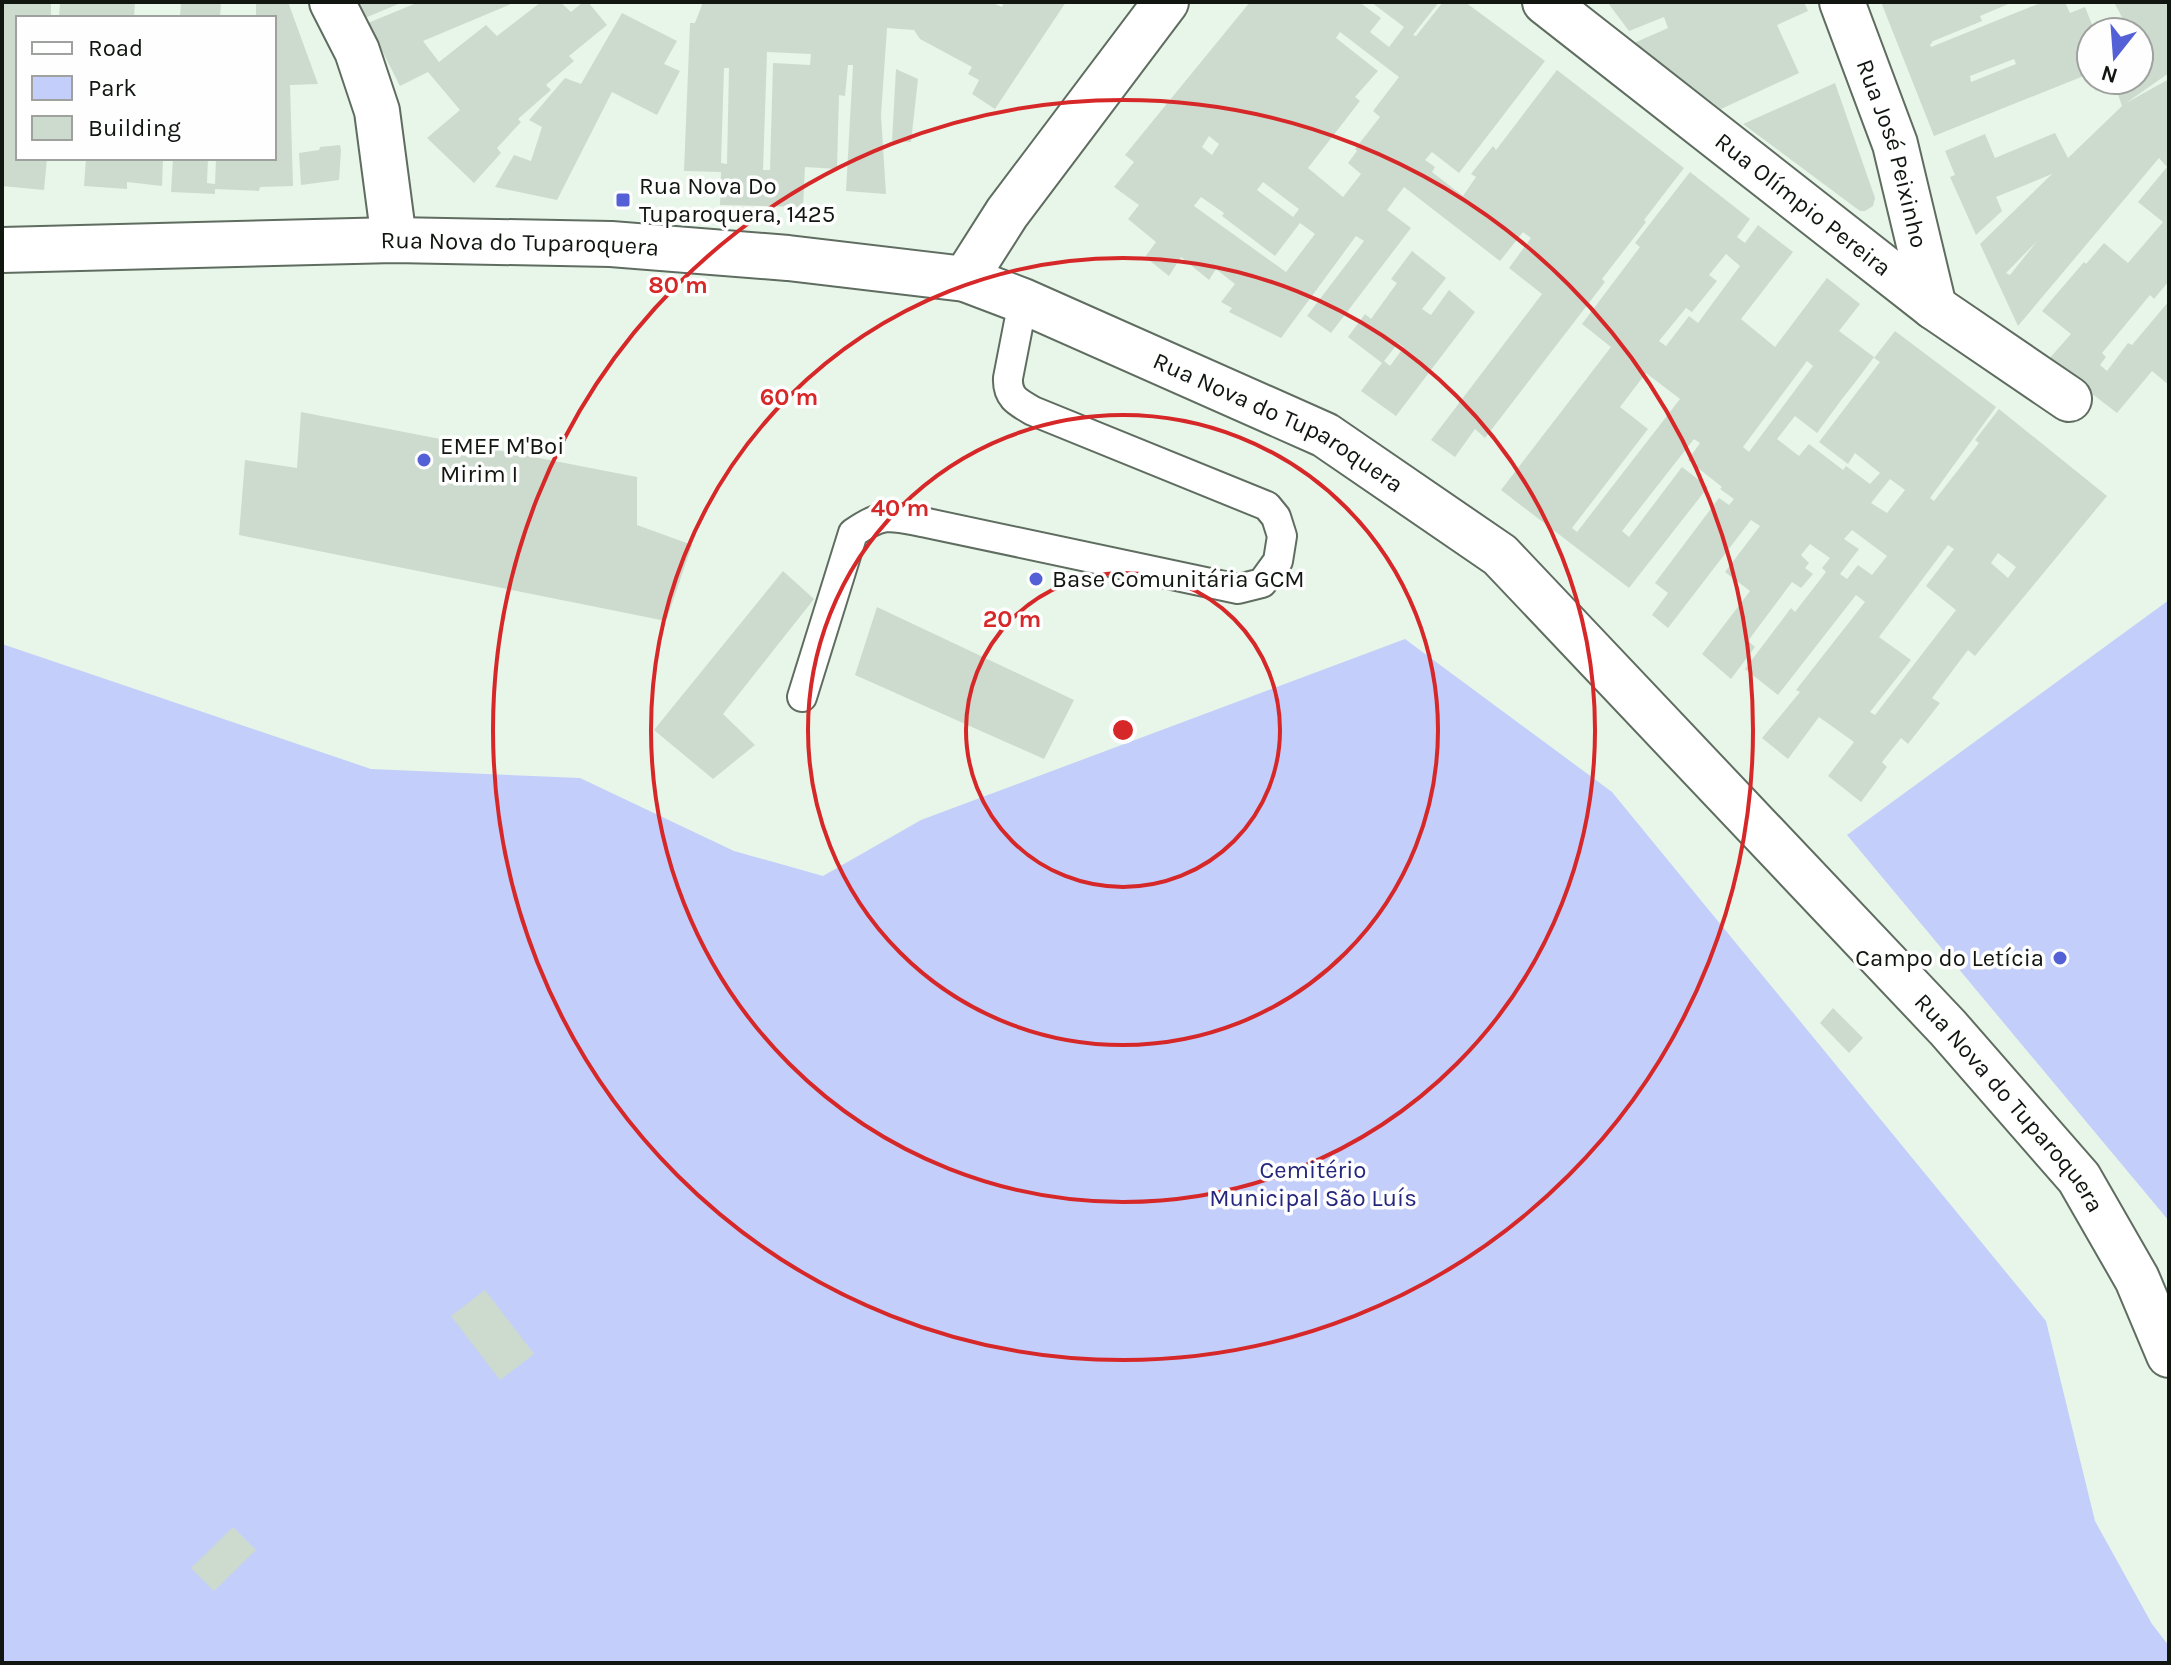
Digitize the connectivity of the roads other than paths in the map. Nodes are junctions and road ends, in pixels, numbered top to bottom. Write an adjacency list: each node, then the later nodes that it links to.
1 (332, 2): 5 (street)
2 (1166, 2): 7 (street)
3 (1545, 2): 9 (street, Rua Olímpio Pereira)
4 (1842, 2): 9 (street, Rua José Peixinho)
5 (394, 240): 6 (street, Rua Nova do Tuparoquera); 7 (street, Rua Nova do Tuparoquera)
6 (2, 250)
7 (965, 279): 8 (street, Rua Nova do Tuparoquera)
8 (1023, 301): 11 (lane); 12 (street, Rua Nova do Tuparoquera)
9 (1934, 307): 10 (street, Rua Olímpio Pereira)
10 (2069, 399)
11 (802, 697)
12 (2169, 1355)

